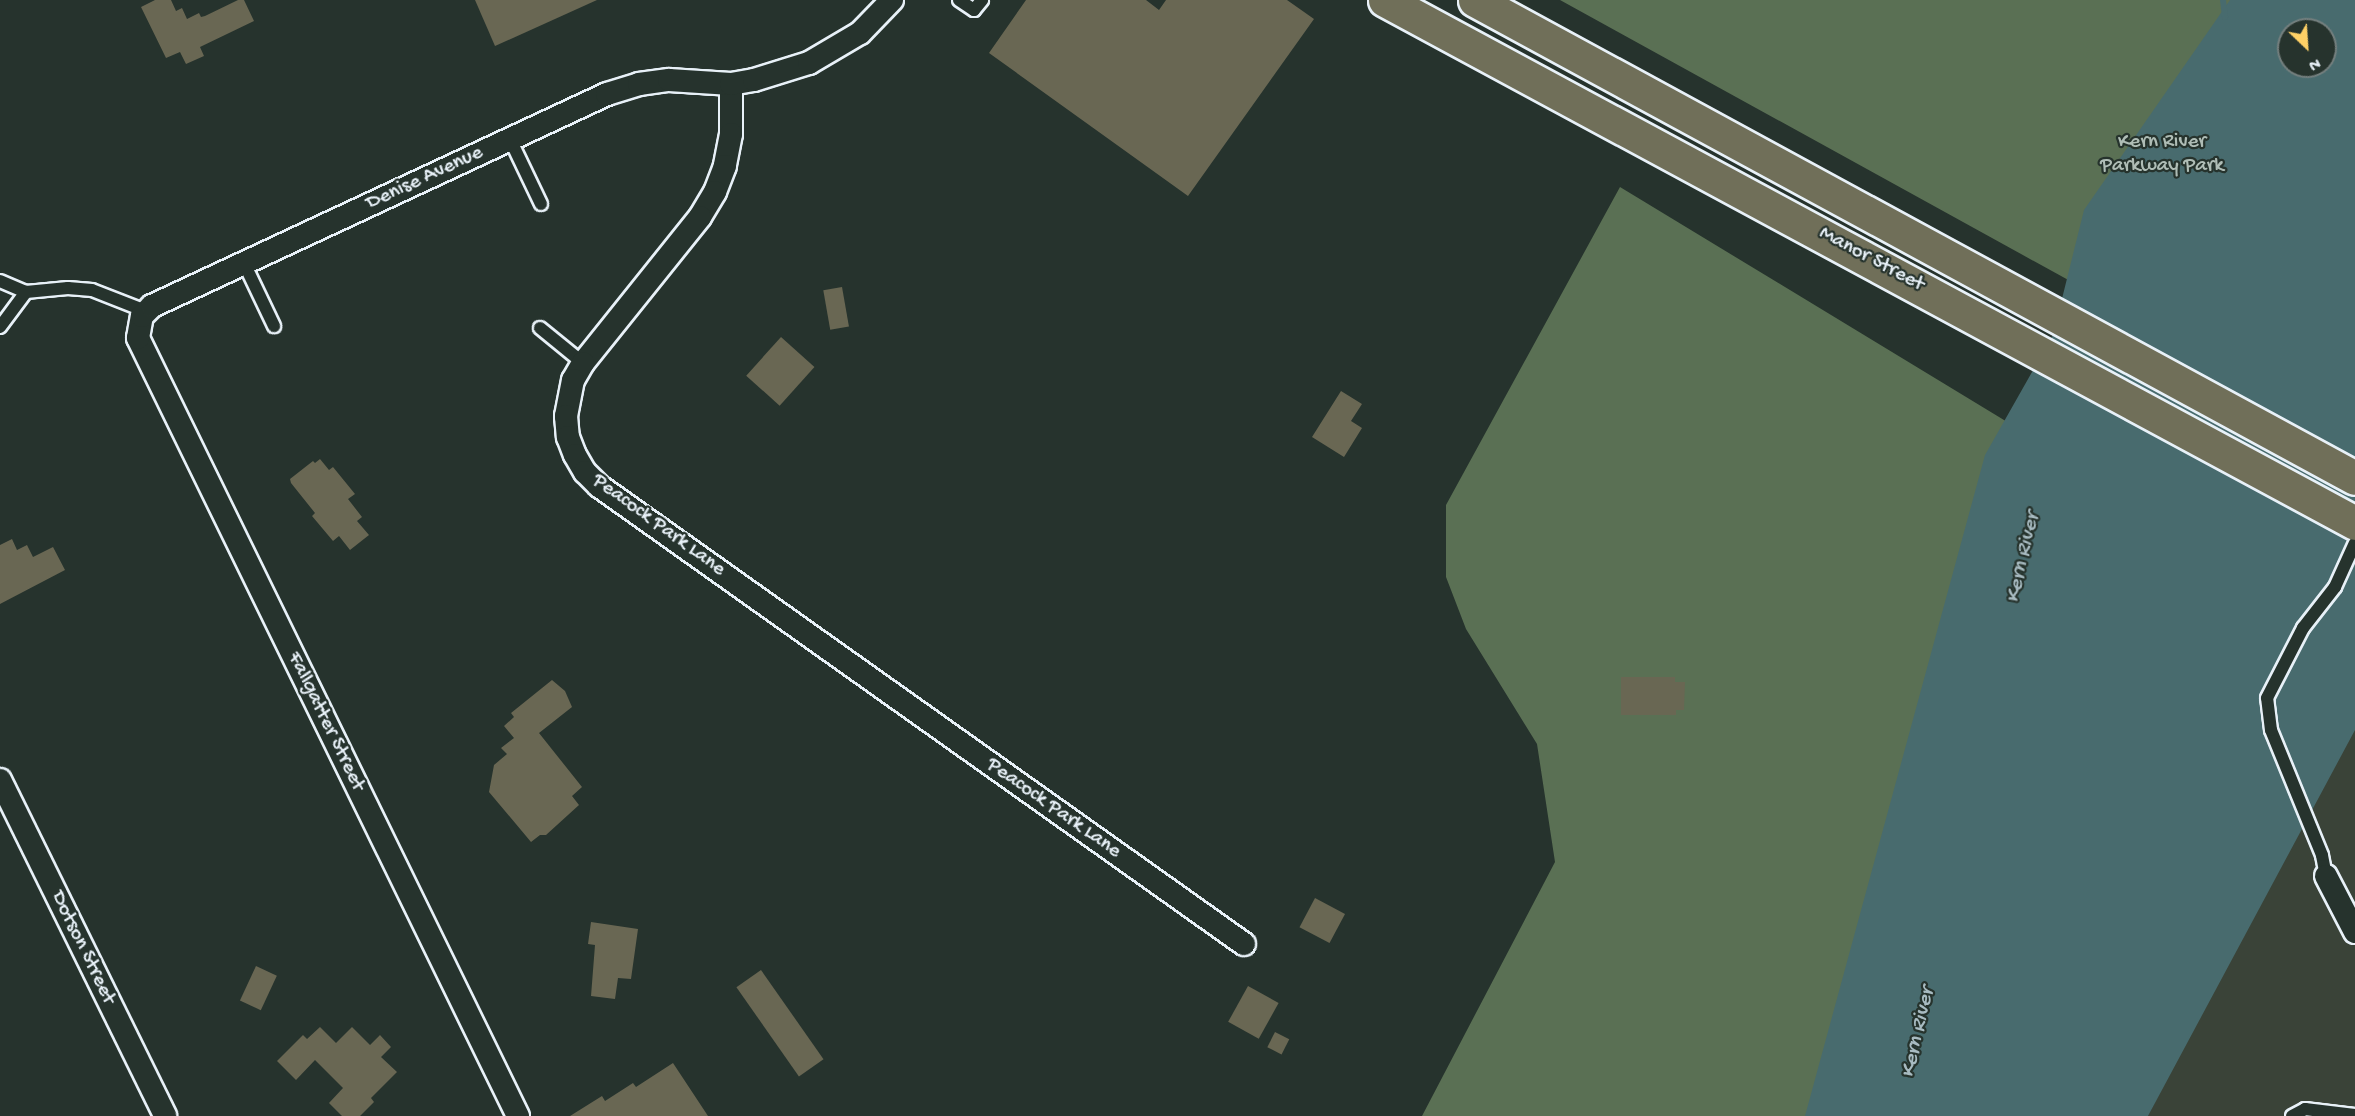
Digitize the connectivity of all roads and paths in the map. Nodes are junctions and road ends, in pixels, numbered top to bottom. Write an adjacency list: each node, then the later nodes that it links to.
1 (892, 0): 6 (street)
2 (959, 0): 3 (lane)
3 (982, 0)
4 (1385, 0): 18 (main road, Manor Street)
5 (1475, 0): 17 (main road, Manor Street)
6 (731, 84): 7 (street, Denise Avenue); 16 (street, Peacock Park Lane)
7 (510, 139): 8 (lane); 9 (street, Denise Avenue)
8 (541, 204)
9 (244, 263): 12 (street, Denise Avenue); 13 (lane)
10 (0, 281): 11 (lane)
11 (26, 292): 12 (lane); 14 (lane)
12 (143, 319): 26 (street, Fallgatter Street)
13 (274, 326)
14 (0, 327)
15 (540, 328): 16 (lane)
16 (583, 363): 23 (street, Peacock Park Lane)
17 (2355, 478)
18 (2355, 524)
19 (2355, 543): 21 (lane)
20 (0, 780): 25 (street, Dotson Street)
21 (2326, 876): 22 (street)
22 (2355, 932)
23 (1244, 944)
24 (2355, 1115): 27 (lane)
25 (165, 1116)
26 (518, 1116)
27 (2292, 1116)

